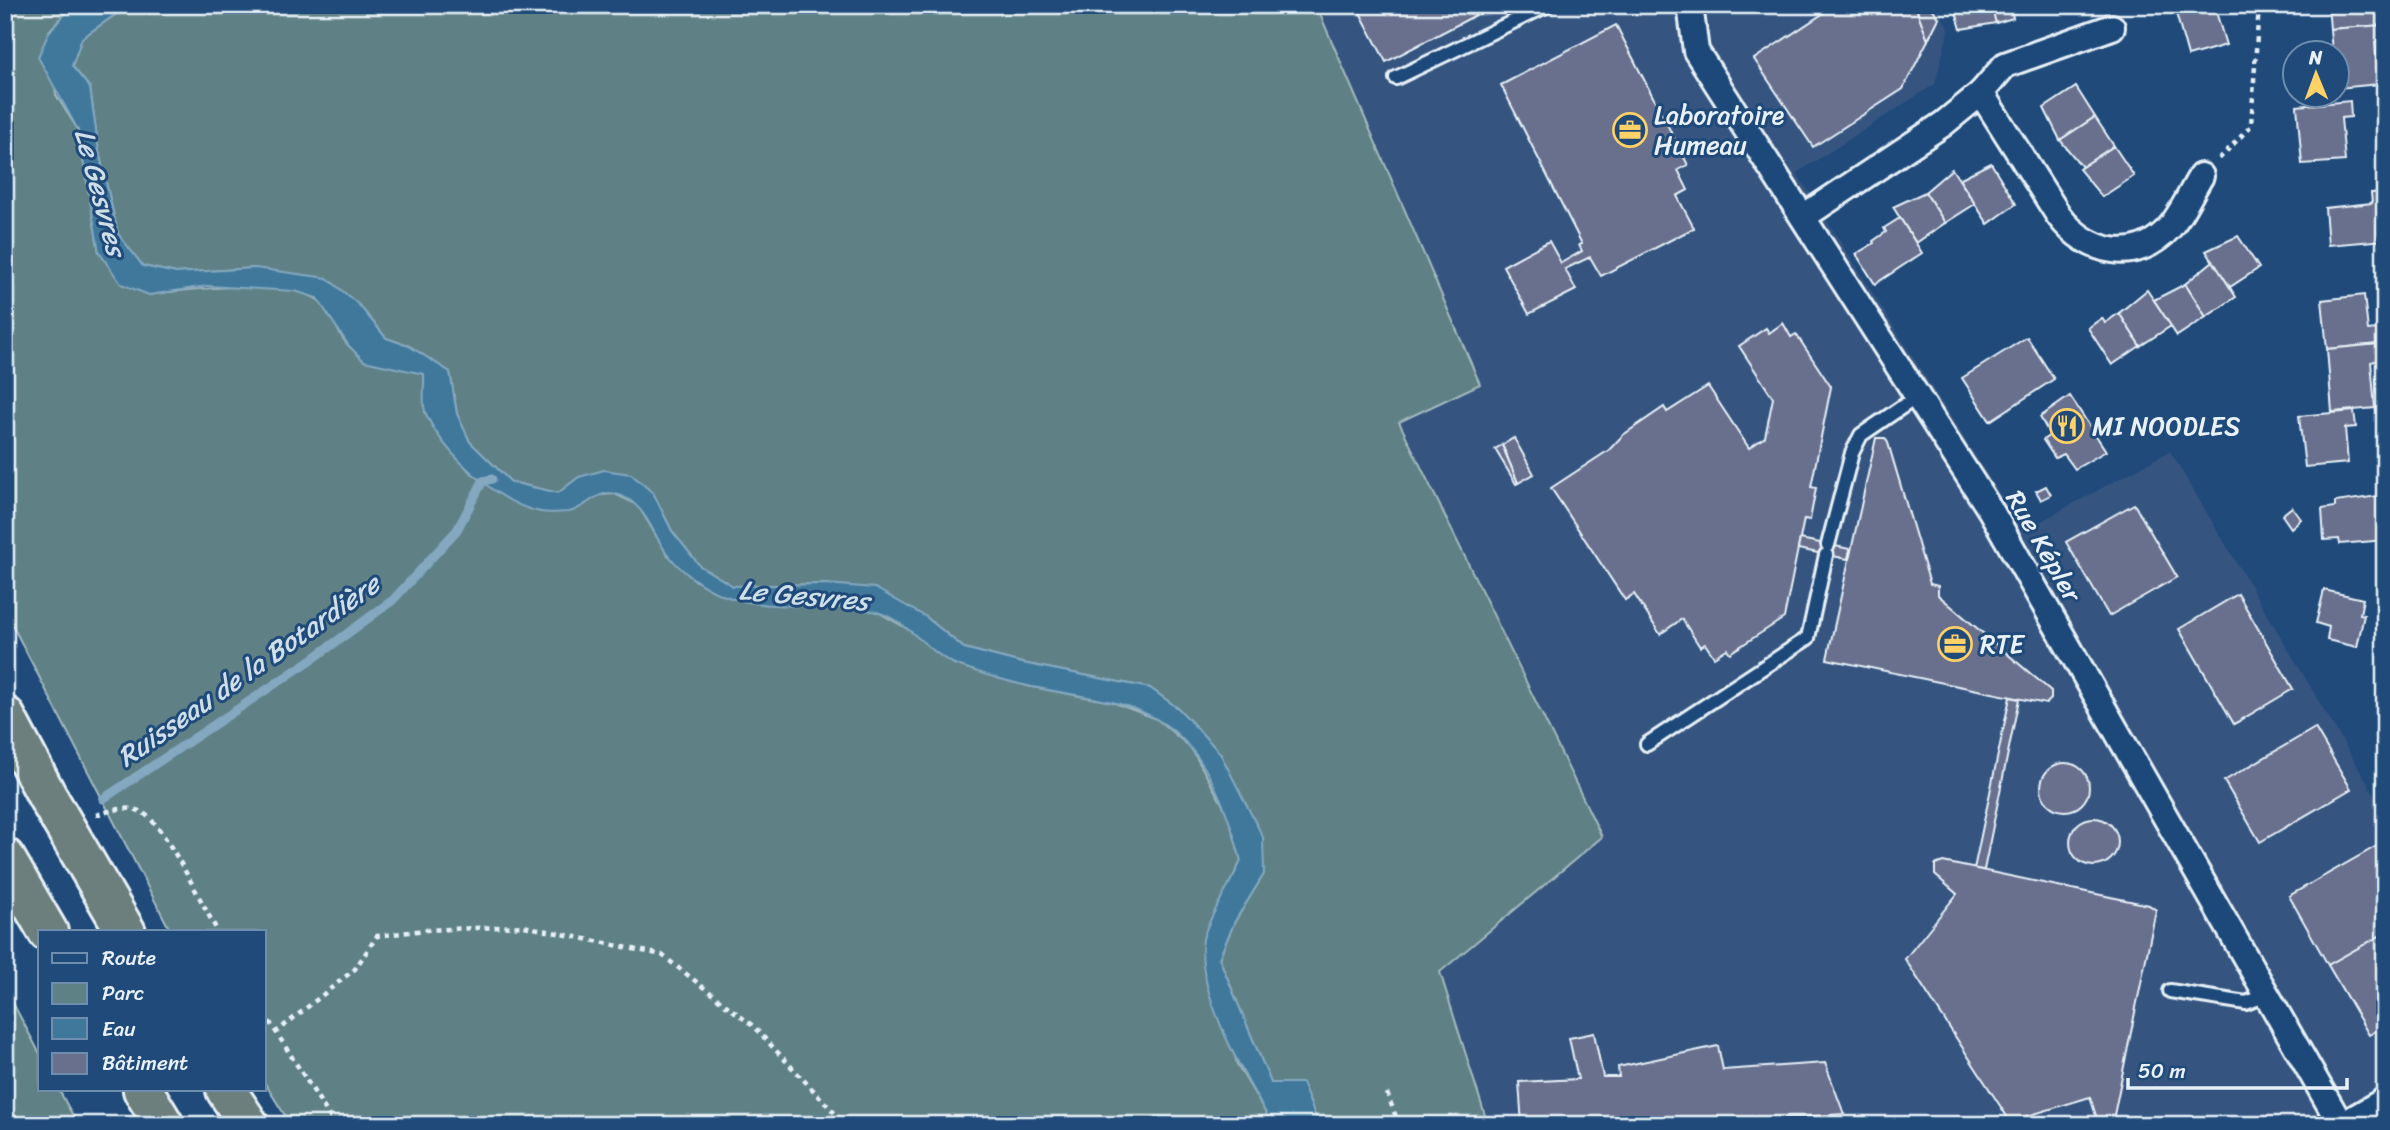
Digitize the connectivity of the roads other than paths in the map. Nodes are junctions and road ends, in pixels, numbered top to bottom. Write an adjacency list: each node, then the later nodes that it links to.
1 (1548, 5): 4 (lane)
2 (1690, 5): 7 (street, Rue Képler)
3 (2112, 27): 5 (street)
4 (1396, 78)
5 (1981, 93): 6 (street); 7 (street)
6 (2201, 176)
7 (1803, 217): 8 (street, Rue Képler)
8 (1918, 396): 10 (lane); 15 (street, Rue Képler)
9 (5, 716): 13 (highway)
10 (1647, 744)
11 (5, 858): 12 (highway)
12 (47, 930)
13 (125, 930)
14 (2170, 992): 15 (lane)
15 (2267, 995): 21 (street, Rue Képler)
16 (144, 1092): 19 (highway)
17 (227, 1092): 20 (highway)
18 (2385, 1100): 21 (street)
19 (164, 1125)
20 (249, 1125)
21 (2341, 1125)

